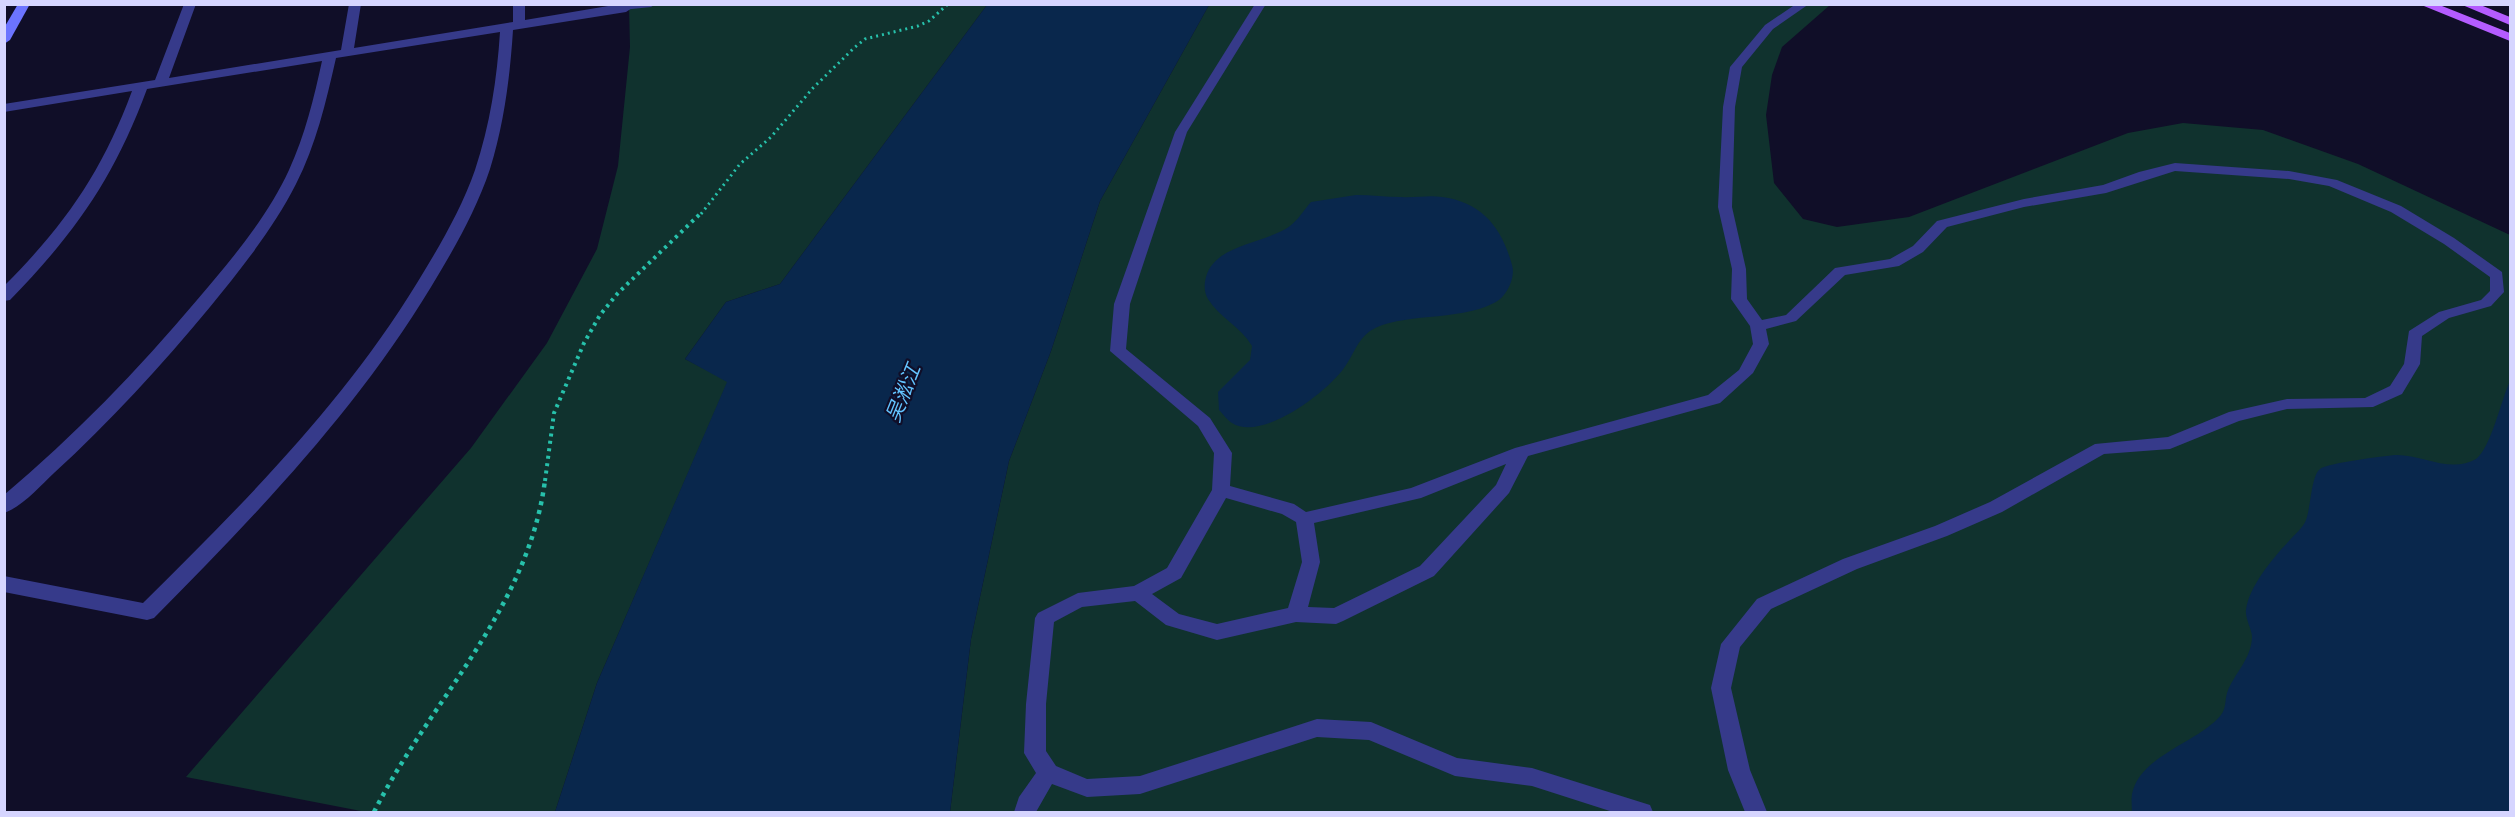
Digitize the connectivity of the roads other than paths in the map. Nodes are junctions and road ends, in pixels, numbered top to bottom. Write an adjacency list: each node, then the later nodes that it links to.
1 (24, 4): 14 (street)
2 (190, 4): 17 (street)
3 (355, 4): 15 (street)
4 (519, 4): 12 (street)
5 (651, 4): 10 (lane)
6 (1261, 4): 23 (lane)
7 (1804, 4): 21 (lane)
8 (2425, 4): 13 (main road)
9 (2466, 4): 11 (main road)
10 (626, 6): 12 (street)
11 (2511, 21)
12 (513, 26): 15 (street); 26 (street)
13 (2511, 37)
14 (4, 40)
15 (347, 53): 16 (street)
16 (330, 56): 17 (street); 24 (street)
17 (160, 83): 18 (street)
18 (141, 86): 19 (street); 20 (street)
19 (4, 108)
20 (4, 296)
21 (1758, 326): 22 (lane); 32 (lane)
22 (1521, 452): 25 (lane); 28 (lane)
23 (1221, 490): 25 (lane); 27 (lane)
24 (4, 506)
25 (1304, 519): 28 (lane)
26 (4, 584)
27 (1138, 593): 28 (lane); 29 (lane)
28 (1296, 614)
29 (1048, 773): 30 (lane); 31 (lane)
30 (1025, 813)
31 (1642, 813)
32 (1756, 813)

